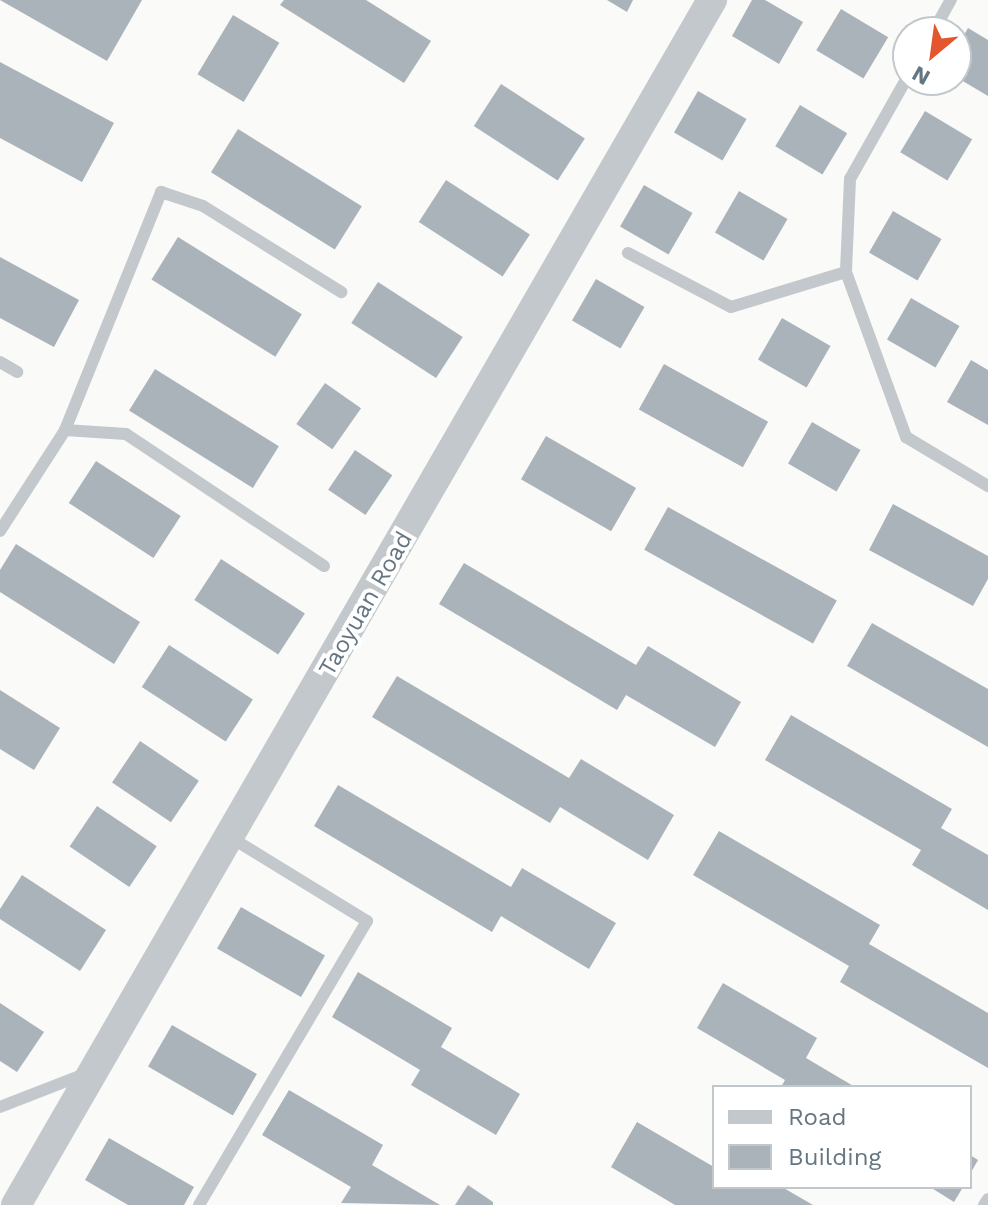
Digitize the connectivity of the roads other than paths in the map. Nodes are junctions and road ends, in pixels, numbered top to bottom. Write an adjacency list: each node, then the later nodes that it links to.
1 (712, 0): 12 (street, Taoyuan Road)
2 (897, 96): 4 (lane)
3 (628, 253): 4 (lane)
4 (846, 272): 9 (lane)
5 (341, 292): 8 (lane)
6 (0, 362): 7 (lane)
7 (17, 372)
8 (65, 430): 10 (lane); 11 (lane)
9 (988, 486)
10 (0, 531)
11 (324, 566)
12 (230, 837): 13 (street, Taoyuan Road); 17 (lane)
13 (94, 1070): 14 (lane); 16 (street, Taoyuan Road)
14 (0, 1107)
15 (988, 1199): 18 (lane)
16 (16, 1205)
17 (199, 1205)
18 (984, 1205)

